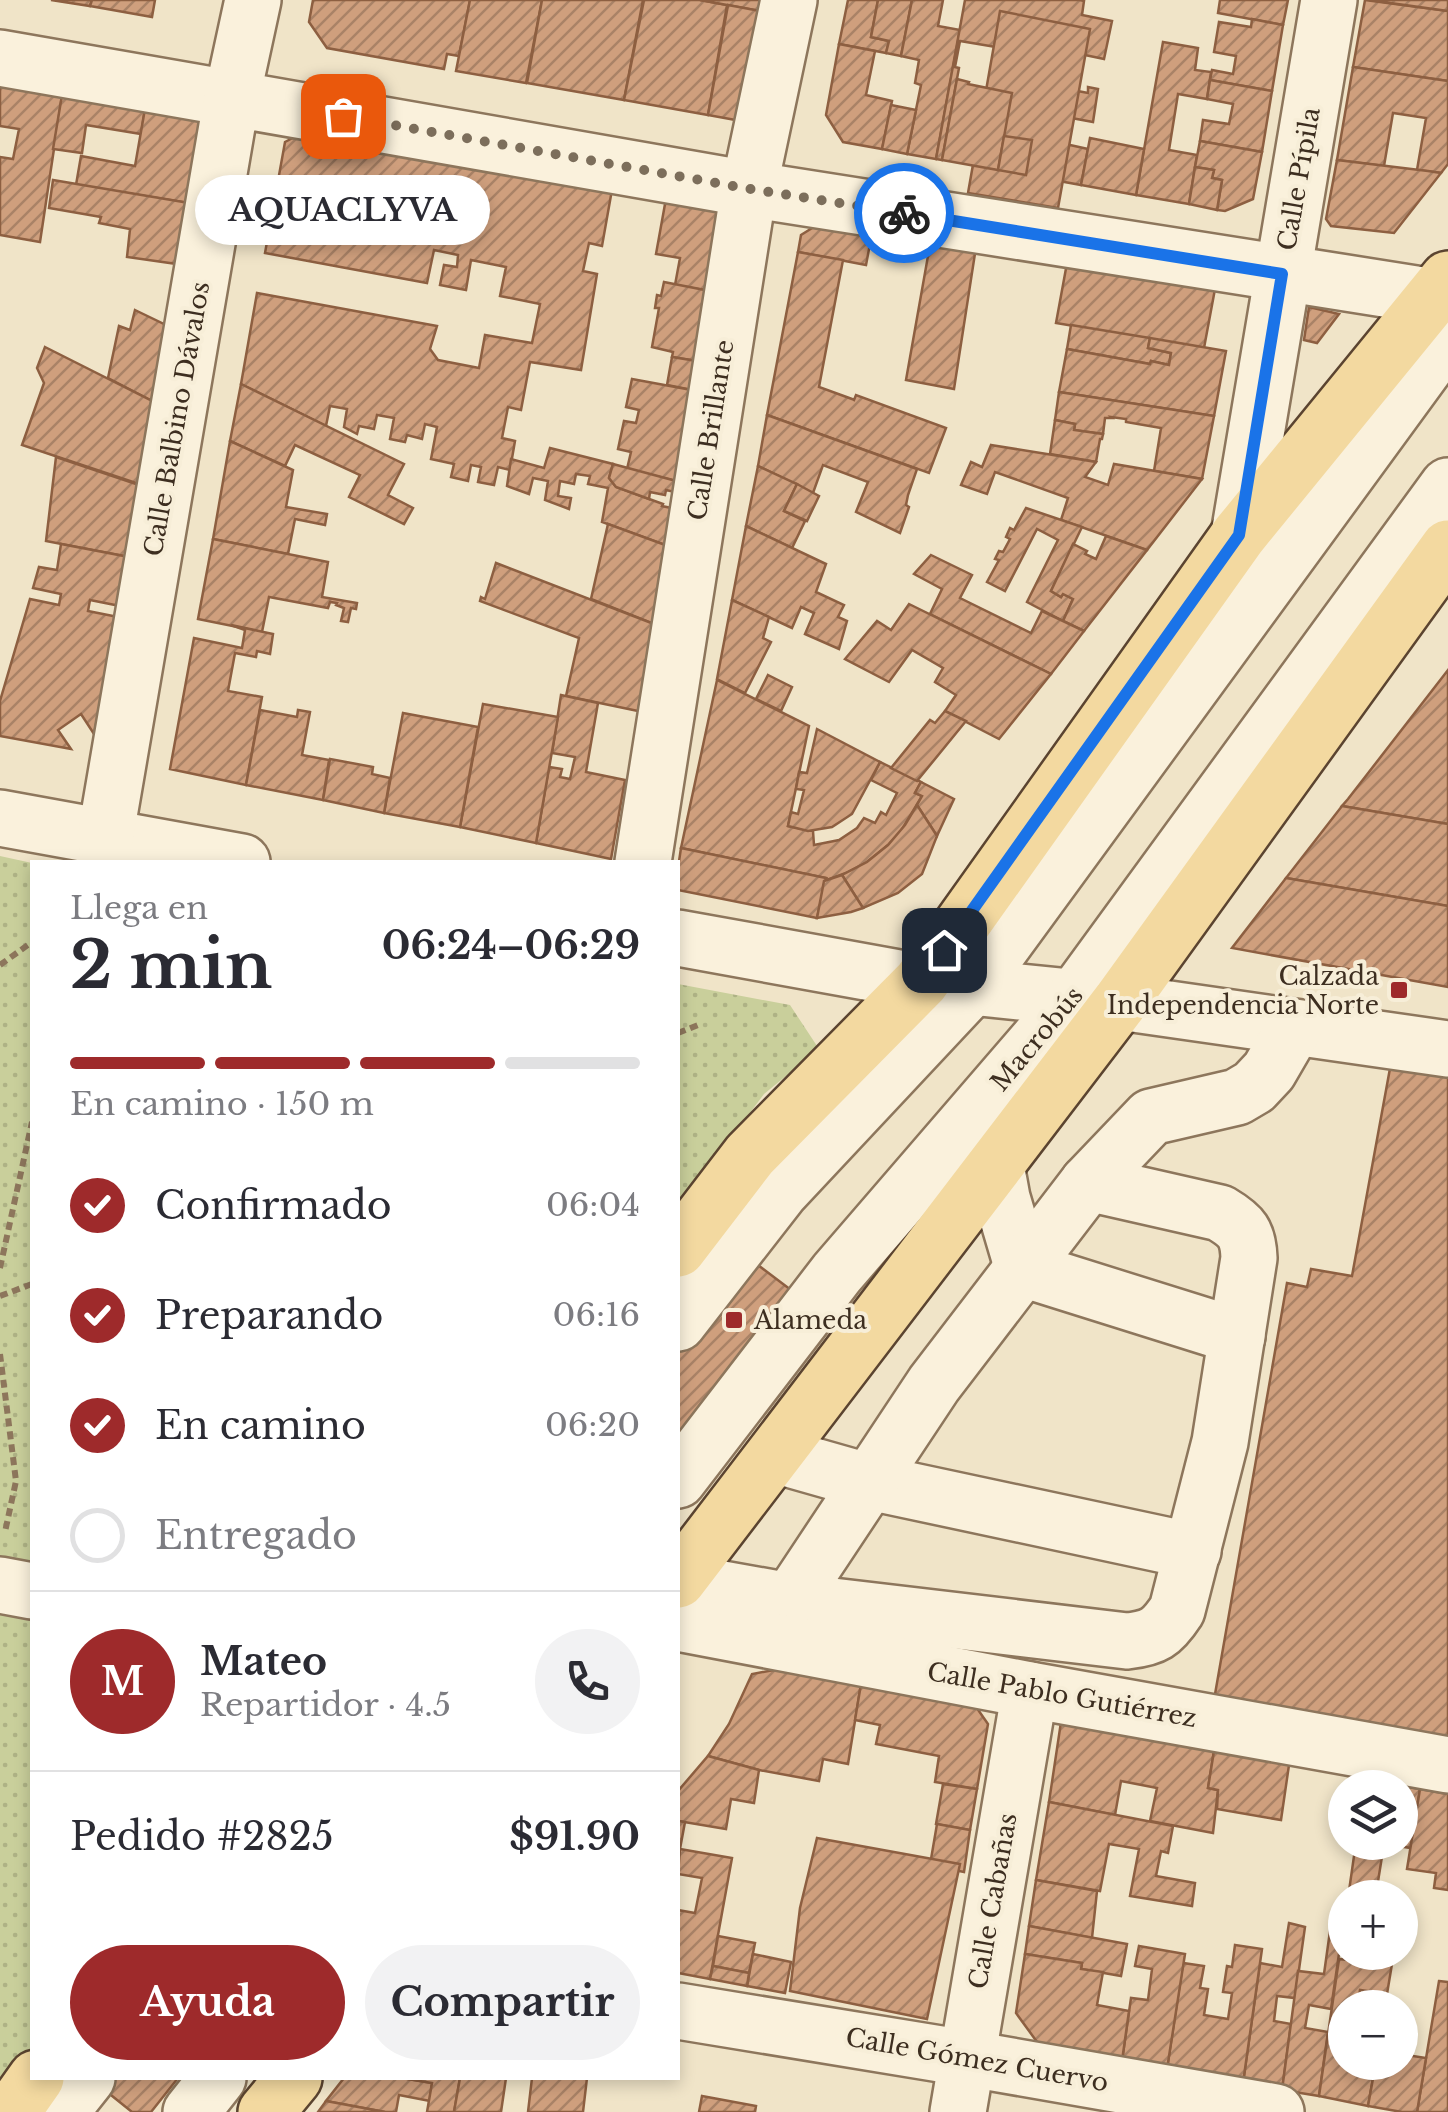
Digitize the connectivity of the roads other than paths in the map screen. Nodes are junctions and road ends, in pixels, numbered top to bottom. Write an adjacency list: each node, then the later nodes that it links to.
1 (253, 0): 5 (street, Calle Balbino Dávalos)
2 (788, 0): 6 (street, Calle Brillante)
3 (1330, 0): 7 (street, Calle Pípila)
4 (0, 58): 5 (street)
5 (232, 97): 6 (street); 13 (street, Calle Balbino Dávalos)
6 (750, 189): 7 (street); 15 (street, Calle Brillante)
7 (1282, 274): 8 (street); 10 (street, Calle Pípila)
8 (1445, 303): 10 (main road); 17 (street)
9 (1448, 486): 18 (street, Macrobús)
10 (1239, 535): 17 (main road)
11 (1448, 548): 18 (main road)
12 (0, 818): 13 (street)
13 (105, 839): 14 (street)
14 (230, 860)
15 (643, 860)
16 (680, 938): 17 (street)
17 (946, 985): 18 (street); 23 (main road); 25 (street)
18 (1098, 1000): 19 (street); 21 (main road); 28 (street, Macrobús)
19 (1294, 1028): 20 (street); 22 (street)
20 (1448, 1049)
21 (996, 1166): 24 (street); 27 (main road)
22 (1088, 1183): 24 (street); 26 (street)
23 (680, 1246)
24 (1023, 1269): 26 (street); 29 (street)
25 (680, 1320)
26 (1238, 1336): 30 (street)
27 (775, 1455): 29 (street); 32 (main road)
28 (680, 1477)
29 (870, 1482): 30 (street); 35 (street)
30 (1193, 1551): 35 (street)
31 (2, 1562): 34 (street)
32 (680, 1578)
33 (680, 1581): 35 (street)
34 (30, 1589)
35 (790, 1602)
36 (680, 1623): 37 (street, Calle Pablo Gutiérrez)
37 (1030, 1690): 38 (street, Calle Pablo Gutiérrez); 40 (street, Calle Cabañas)
38 (1448, 1764)
39 (680, 2011): 40 (street, Calle Gómez Cuervo)
40 (965, 2058): 49 (street, Calle Cabañas); 50 (street, Calle Gómez Cuervo)
41 (35, 2080): 45 (main road)
42 (85, 2080): 46 (street)
43 (216, 2080): 47 (street)
44 (292, 2080): 48 (main road)
45 (12, 2112)
46 (60, 2112)
47 (191, 2112)
48 (266, 2112)
49 (958, 2112)
50 (1276, 2112)

